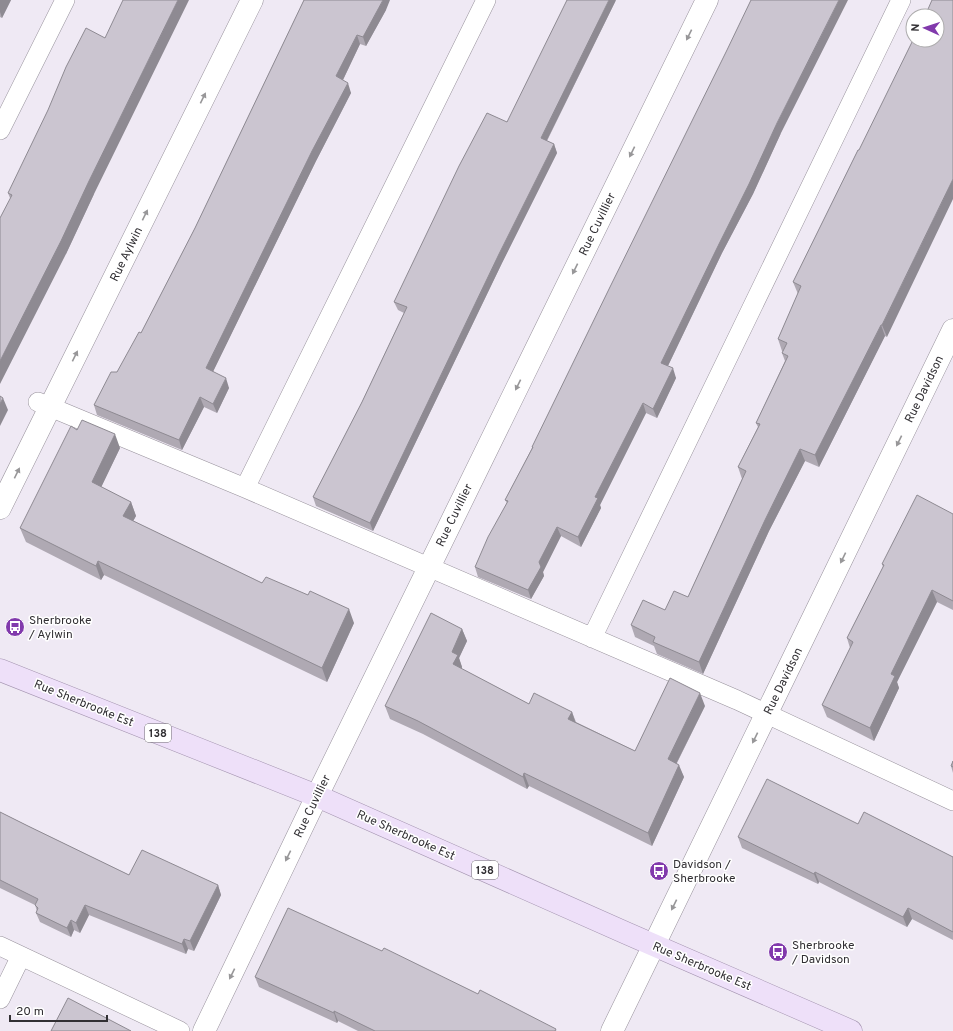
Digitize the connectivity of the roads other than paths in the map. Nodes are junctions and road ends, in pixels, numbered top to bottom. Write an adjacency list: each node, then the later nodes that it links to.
1 (65, 0): 6 (lane)
2 (252, 0): 8 (street, Rue Aylwin, one-way to 2)
3 (486, 0): 9 (lane)
4 (706, 0): 11 (street, Rue Cuvillier, one-way to 11)
5 (901, 0): 12 (lane)
6 (0, 130)
7 (953, 330): 14 (street, Rue Davidson, one-way to 14)
8 (44, 405): 9 (lane); 10 (street, Rue Aylwin, one-way to 8)
9 (246, 488): 11 (lane)
10 (0, 508)
11 (428, 568): 12 (lane); 15 (street, Rue Cuvillier)
12 (592, 638): 14 (lane)
13 (0, 670): 15 (main road, Rue Sherbrooke Est / 138)
14 (767, 714): 16 (lane); 17 (street, Rue Davidson, one-way to 17)
15 (317, 796): 17 (main road, Rue Sherbrooke Est / 138); 22 (street, Rue Cuvillier, one-way to 22)
16 (953, 801)
17 (654, 945): 23 (street, Rue Davidson); 24 (main road, Rue Sherbrooke Est / 138)
18 (0, 946): 19 (lane)
19 (21, 956): 20 (lane); 21 (lane)
20 (0, 999)
21 (180, 1031)
22 (204, 1031)
23 (612, 1031)
24 (851, 1031)

